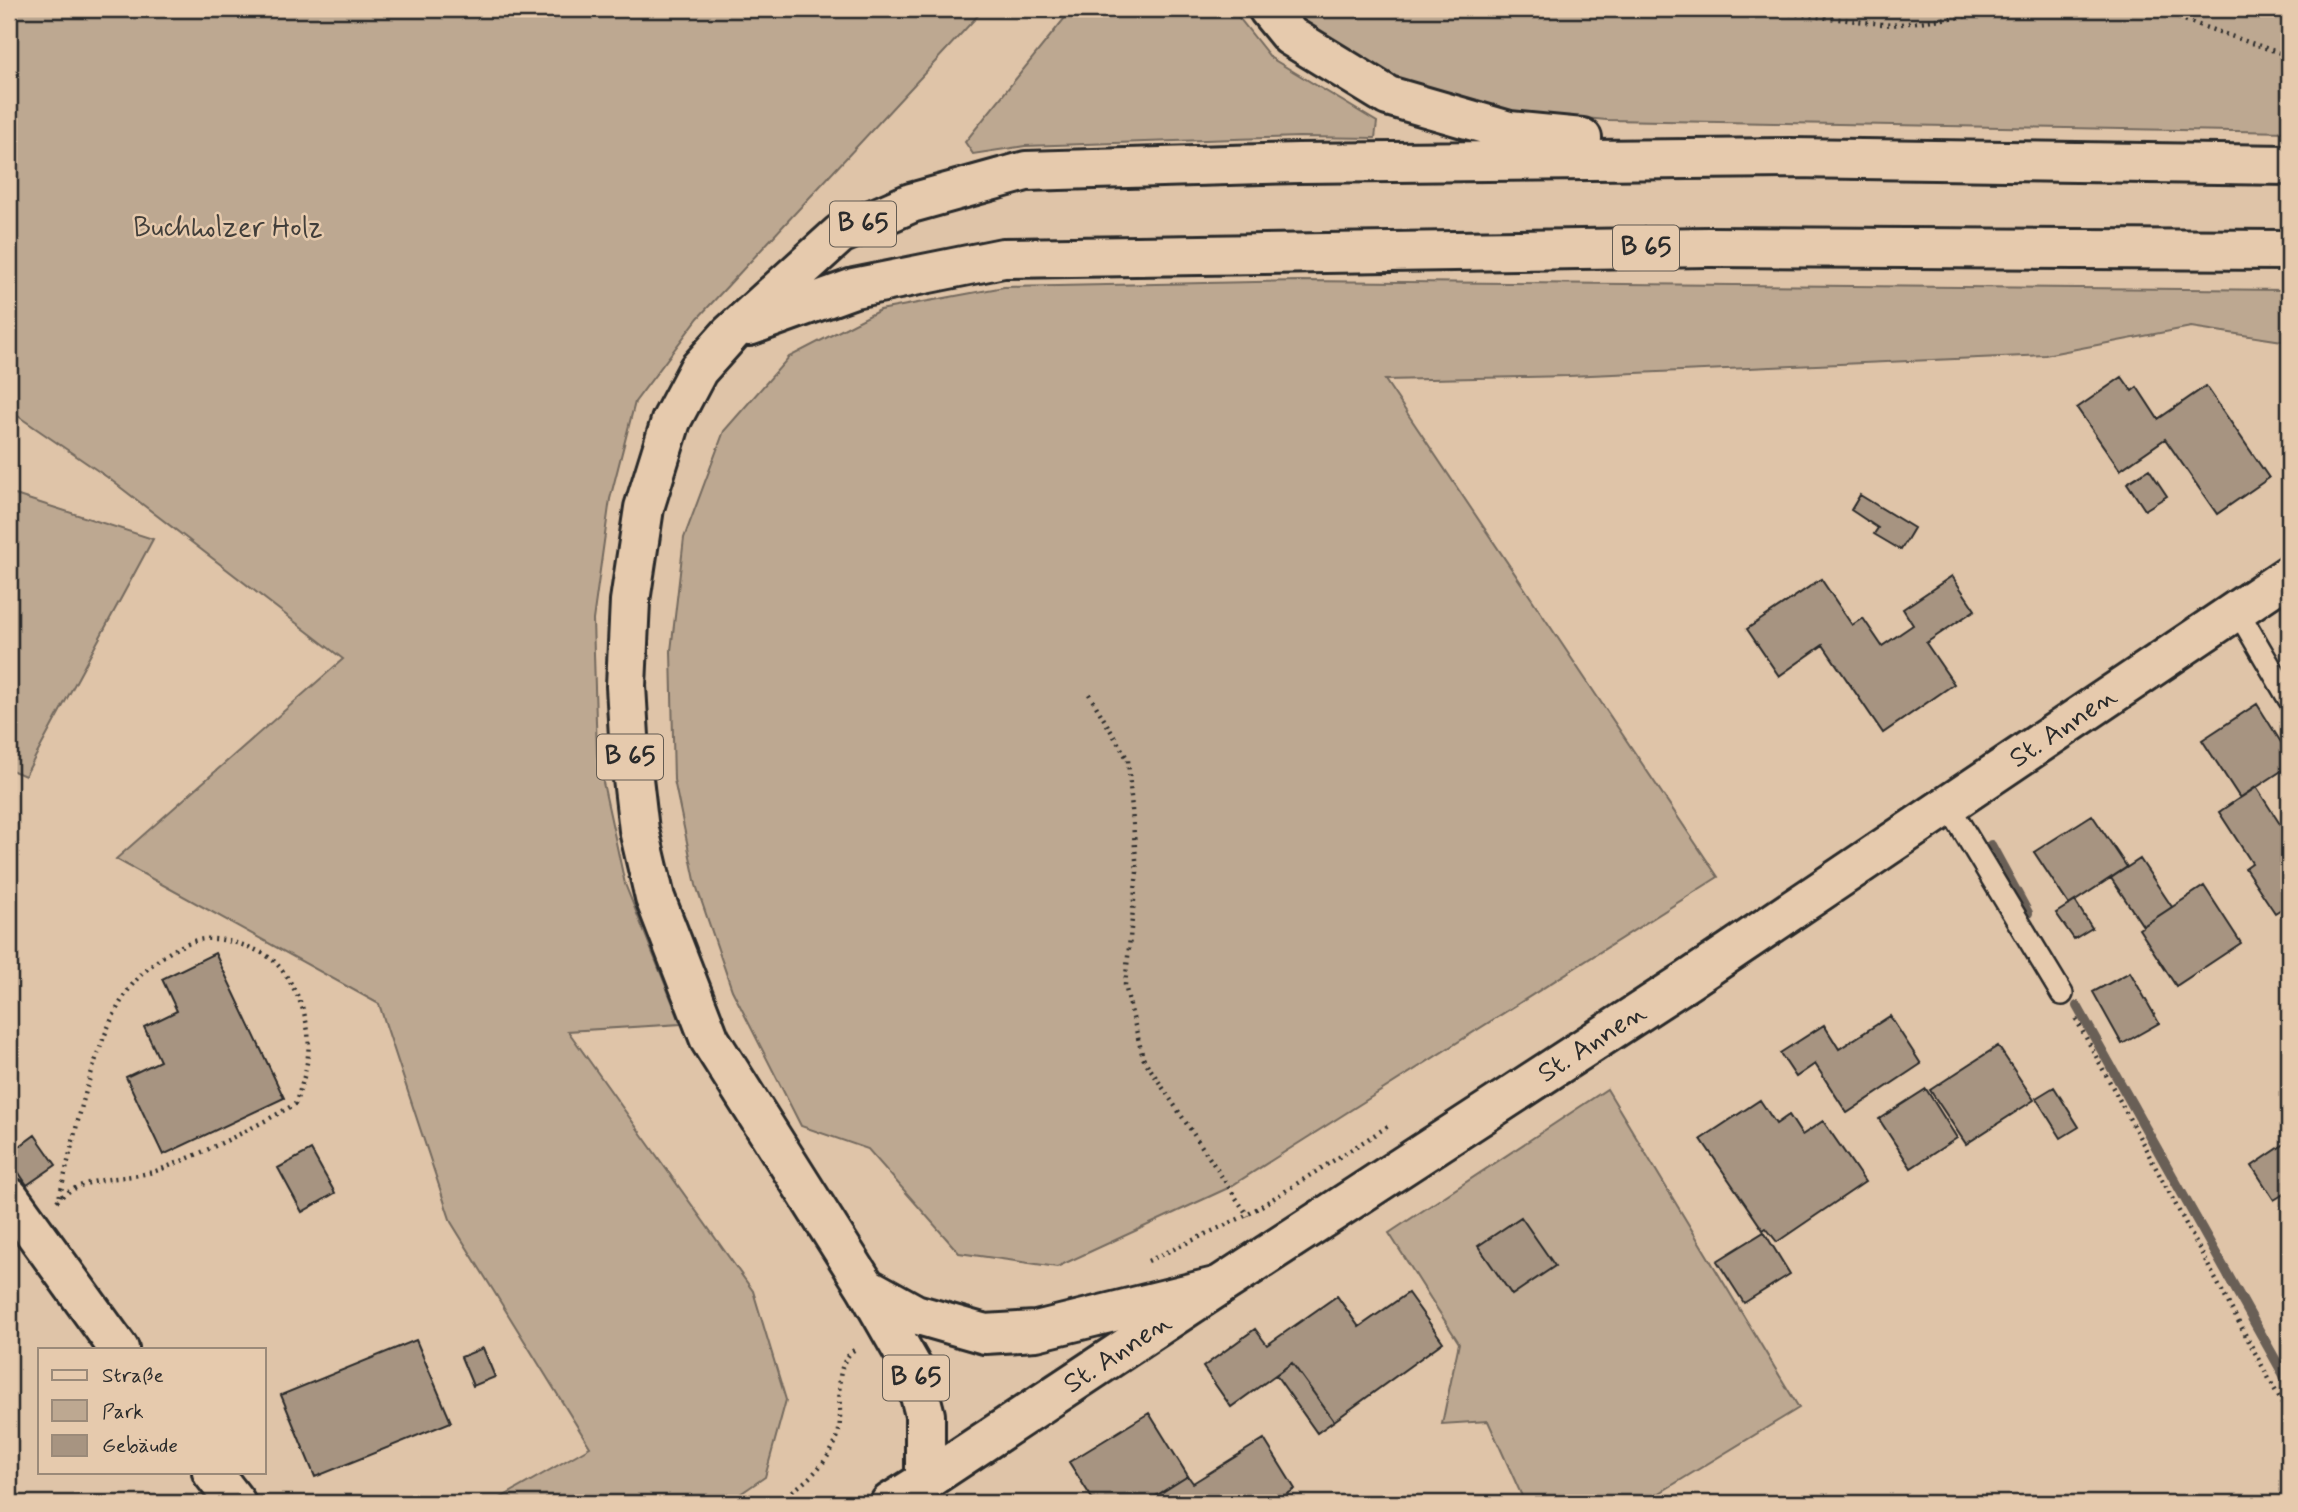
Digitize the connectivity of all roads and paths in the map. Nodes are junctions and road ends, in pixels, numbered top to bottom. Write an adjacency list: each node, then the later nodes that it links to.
1 (1268, 9): 6 (main road)
2 (1748, 9): 3 (path)
3 (2075, 9)
4 (2152, 9): 5 (path)
5 (2289, 56)
6 (1790, 158): 7 (main road, B 65); 9 (main road, B 65)
7 (2289, 165)
8 (2289, 250): 9 (main road, B 65)
9 (731, 333): 24 (main road, B 65)
10 (2289, 575): 11 (main road, St. Annen)
11 (2237, 610): 13 (lane); 14 (main road, St. Annen)
12 (1089, 694): 19 (path)
13 (2289, 699)
14 (1948, 805): 15 (lane); 21 (main road, St. Annen)
15 (2062, 993): 27 (path)
16 (1396, 1121): 19 (path)
17 (9, 1197): 20 (main road)
18 (59, 1198): 18 (path); 20 (path)
19 (1247, 1215): 21 (path); 22 (path)
20 (37, 1235): 26 (main road)
21 (1271, 1252): 23 (main road, St. Annen)
22 (1141, 1265)
23 (1219, 1286): 24 (main road); 29 (main road, St. Annen)
24 (866, 1287): 25 (main road, B 65)
25 (891, 1328): 29 (main road, B 65); 31 (path)
26 (118, 1348)
27 (2289, 1416)
28 (214, 1474): 30 (main road)
29 (925, 1481): 32 (main road, St. Annen)
30 (236, 1503)
31 (775, 1503)
32 (890, 1503)

